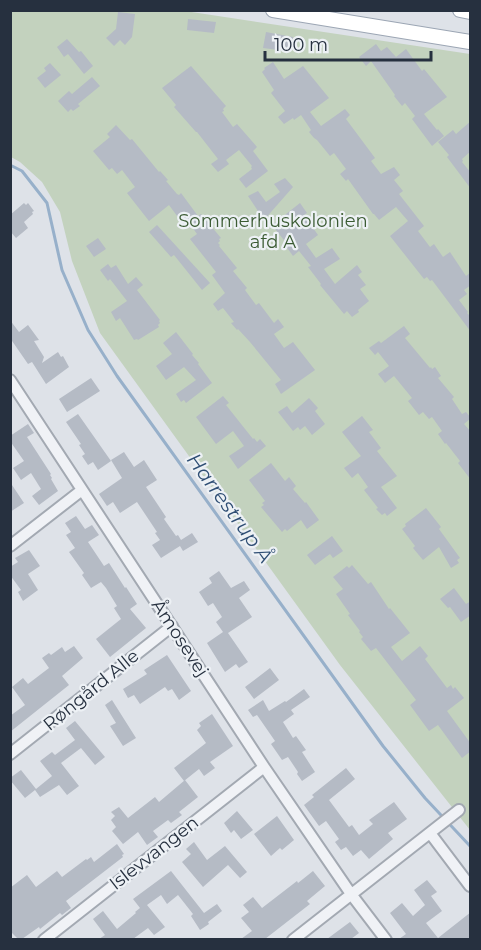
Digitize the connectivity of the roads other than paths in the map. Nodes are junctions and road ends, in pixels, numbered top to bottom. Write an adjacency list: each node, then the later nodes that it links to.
1 (273, 10): 4 (main road)
2 (460, 10): 3 (main road)
3 (471, 12)
4 (471, 42)
5 (10, 380): 6 (street, Åmosevej)
6 (82, 490): 7 (street); 8 (street, Åmosevej)
7 (10, 546)
8 (172, 626): 9 (street, Røngård Alle); 10 (street, Åmosevej)
9 (10, 754)
10 (264, 767): 14 (street, Åmosevej); 15 (street, Islevvangen)
11 (457, 811): 12 (street)
12 (434, 829): 13 (street); 14 (street)
13 (471, 886)
14 (351, 894): 16 (street); 17 (street, Åmosevej)
15 (44, 939)
16 (293, 939)
17 (386, 939)

